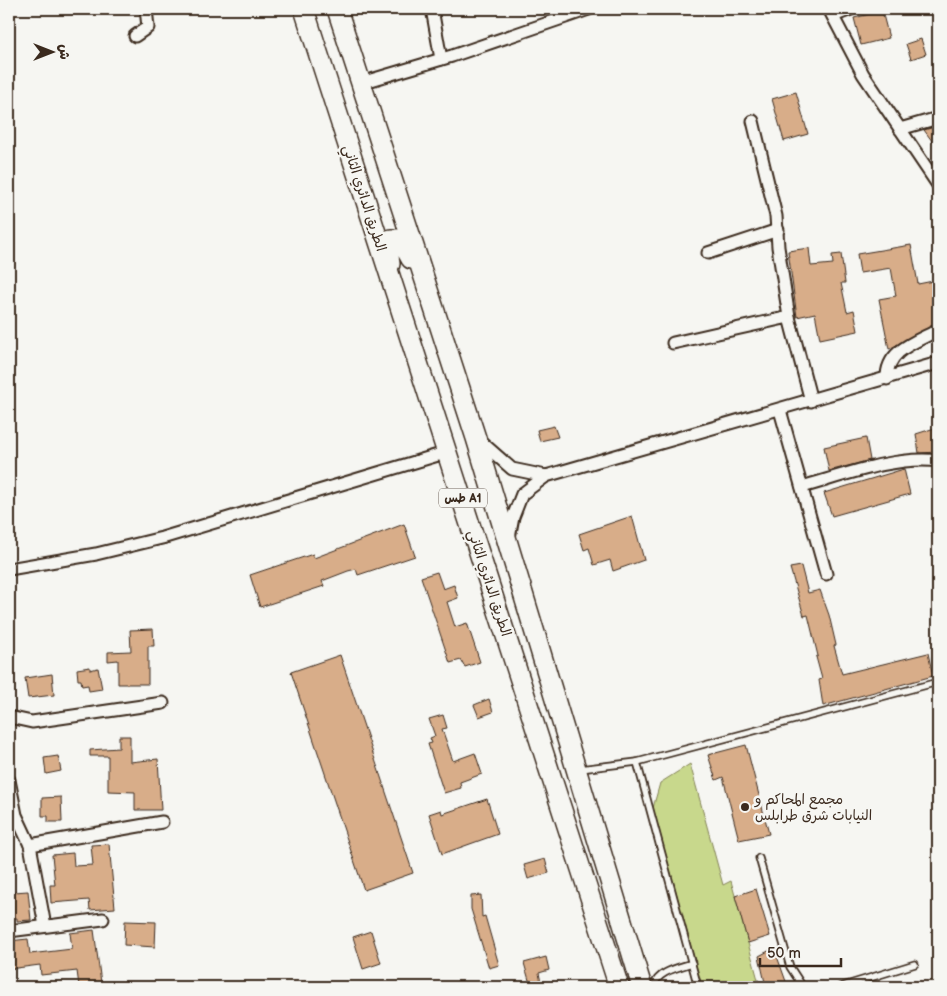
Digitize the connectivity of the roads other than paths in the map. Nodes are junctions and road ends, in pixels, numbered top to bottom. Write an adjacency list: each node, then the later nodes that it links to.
1 (146, 9): 9 (street)
2 (304, 9): 12 (highway, الطريق الدائري الثاني / طس A1)
3 (337, 9): 11 (highway, الطريق الدائري الثاني / طس A1)
4 (432, 9): 10 (street)
5 (589, 9): 7 (street)
6 (851, 9): 8 (street)
7 (568, 12): 10 (street)
8 (831, 12): 15 (street)
9 (135, 36)
10 (441, 59): 11 (street)
11 (361, 83): 12 (highway); 27 (highway, الطريق الدائري الثاني / طس A1)
12 (335, 104): 19 (highway, الطريق الدائري الثاني / طس A1)
13 (938, 118): 15 (street)
14 (753, 121): 17 (street)
15 (900, 129): 16 (street)
16 (938, 185)
17 (778, 230): 18 (street); 20 (street)
18 (708, 253)
19 (394, 290): 27 (highway); 28 (highway, الطريق الدائري الثاني / طس A1)
20 (788, 317): 22 (street); 25 (street)
21 (938, 330): 24 (street)
22 (673, 343)
23 (938, 363): 24 (street)
24 (887, 379): 25 (street)
25 (810, 401): 26 (street)
26 (780, 410): 30 (street); 31 (street)
27 (476, 438): 30 (street); 32 (highway, الطريق الدائري الثاني / طس A1)
28 (448, 452): 33 (street); 50 (highway, الطريق الدائري الثاني / طس A1)
29 (938, 461): 31 (street)
30 (546, 476): 32 (street)
31 (802, 487): 34 (street)
32 (508, 542): 39 (highway, الطريق الدائري الثاني / طس A1)
33 (9, 569)
34 (826, 574)
35 (938, 682): 38 (lane)
36 (163, 703): 37 (street)
37 (9, 717)
38 (637, 762): 39 (lane); 48 (lane)
39 (576, 770): 51 (highway, الطريق الدائري الثاني / طس A1)
40 (9, 780): 41 (street)
41 (13, 816): 43 (street)
42 (162, 822): 43 (street)
43 (30, 845): 46 (street)
44 (759, 858): 54 (lane)
45 (103, 919): 46 (street)
46 (45, 926): 47 (street)
47 (9, 931)
48 (692, 963): 52 (lane); 53 (lane)
49 (915, 964): 55 (lane)
50 (619, 987)
51 (642, 987)
52 (653, 987)
53 (698, 987)
54 (803, 987)
55 (840, 987)

